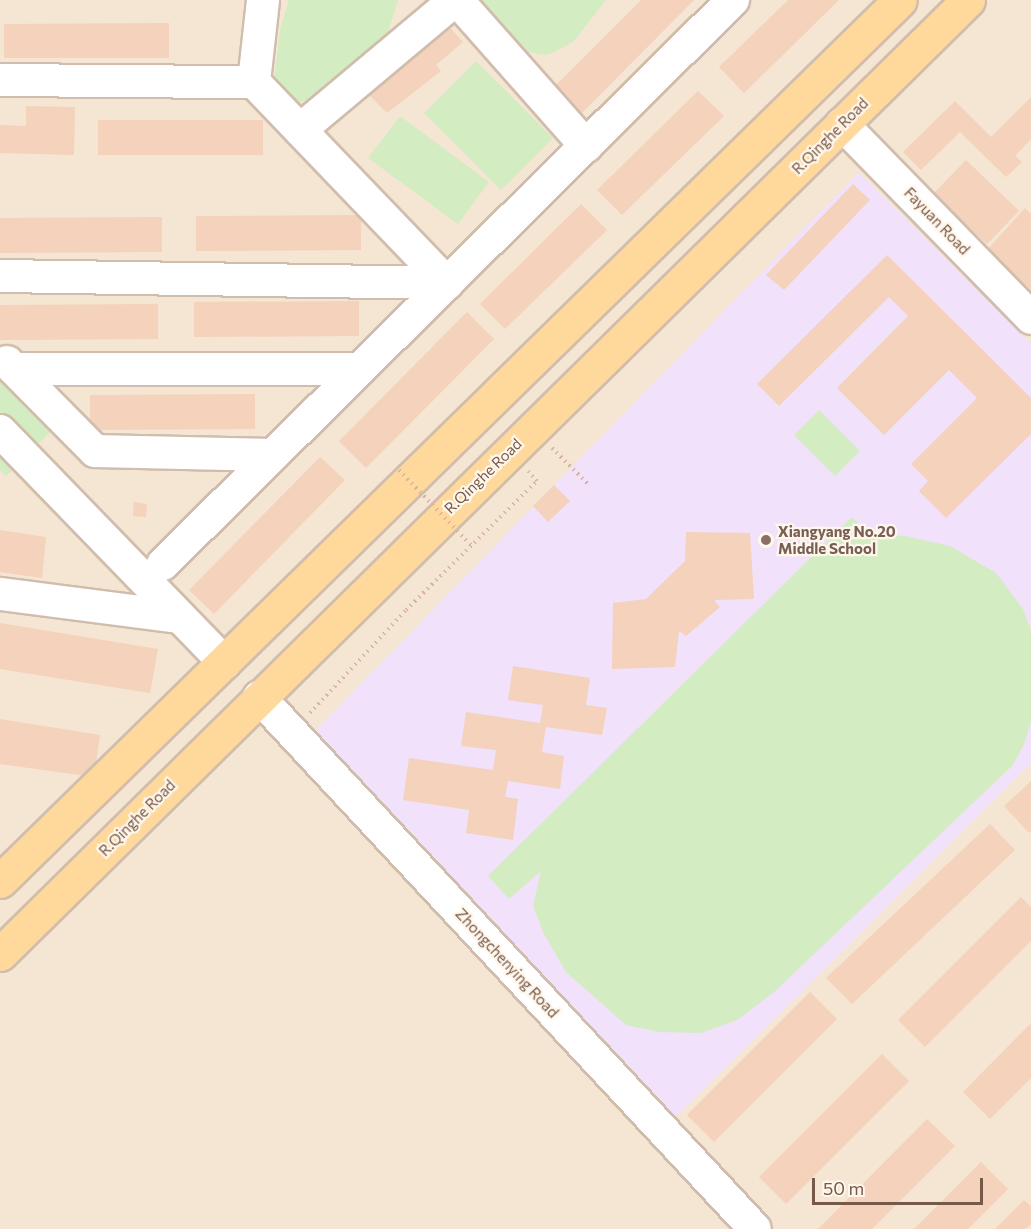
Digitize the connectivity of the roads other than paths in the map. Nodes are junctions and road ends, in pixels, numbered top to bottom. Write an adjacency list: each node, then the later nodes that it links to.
1 (263, 0): 7 (street)
2 (456, 0): 9 (street); 10 (street)
3 (733, 0): 10 (street)
4 (968, 0): 8 (main road, R.Qinghe Road)
5 (898, 1): 21 (main road)
6 (0, 80): 7 (street)
7 (254, 82): 9 (street)
8 (842, 124): 13 (street, Fayuan Road); 22 (main road, R.Qinghe Road)
9 (300, 130): 12 (street)
10 (586, 146): 12 (street)
11 (0, 276): 12 (street)
12 (447, 282): 15 (street)
13 (1031, 318)
14 (7, 362): 15 (street); 17 (street)
15 (360, 369): 17 (street)
16 (0, 431): 20 (street)
17 (273, 455): 18 (street)
18 (163, 564)
19 (0, 594): 20 (street)
20 (180, 617): 21 (street)
21 (225, 663): 23 (main road)
22 (259, 697): 24 (main road, R.Qinghe Road); 25 (street, Zhongchenying Road)
23 (0, 881)
24 (0, 954)
25 (755, 1229)

